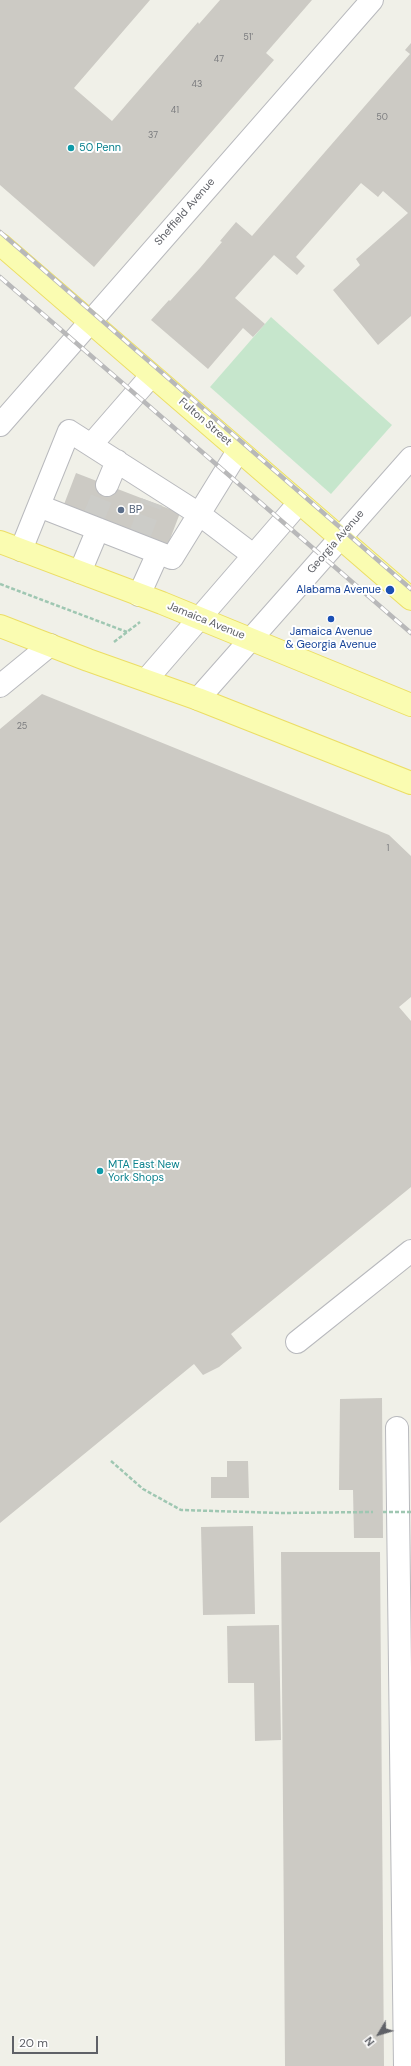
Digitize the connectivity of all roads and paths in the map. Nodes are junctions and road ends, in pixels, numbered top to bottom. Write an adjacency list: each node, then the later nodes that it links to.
1 (372, 0): 3 (street, Sheffield Avenue)
2 (0, 244): 3 (main road, Fulton Street)
3 (89, 322): 4 (main road, Fulton Street); 5 (street, Sheffield Avenue)
4 (151, 376): 6 (street); 7 (main road, Fulton Street)
5 (0, 425)
6 (91, 445): 9 (street); 12 (street)
7 (238, 451): 11 (main road, Fulton Street); 13 (street)
8 (411, 458): 15 (street, Georgia Avenue)
9 (117, 461): 10 (street); 13 (street)
10 (107, 485)
11 (299, 503): 15 (main road, Fulton Street); 19 (street)
12 (39, 506): 14 (street); 17 (street)
13 (199, 514): 18 (street); 19 (street)
14 (94, 524): 18 (street); 20 (street)
15 (340, 538): 23 (main road, Fulton Street); 28 (street, Georgia Avenue)
16 (0, 542): 17 (main road, Jamaica Avenue)
17 (21, 550): 20 (main road, Jamaica Avenue)
18 (158, 552): 22 (street)
19 (253, 555): 24 (street)
20 (80, 572): 22 (main road, Jamaica Avenue)
21 (0, 584): 27 (path)
22 (139, 595): 24 (main road, Jamaica Avenue)
23 (411, 599)
24 (198, 618): 28 (main road, Jamaica Avenue); 31 (street)
25 (141, 621): 27 (path)
26 (0, 626): 29 (main road)
27 (127, 632): 30 (path)
28 (251, 639): 33 (street, Georgia Avenue); 34 (main road, Jamaica Avenue)
29 (50, 645): 31 (main road); 32 (street)
30 (110, 645)
31 (146, 680): 33 (main road)
32 (0, 686)
33 (198, 699): 35 (main road)
34 (411, 705)
35 (411, 783)
36 (411, 1251): 37 (street)
37 (297, 1342)
38 (397, 1428): 41 (street)
39 (111, 1462): 40 (path, bridge)
40 (411, 1512)
41 (405, 2066)

